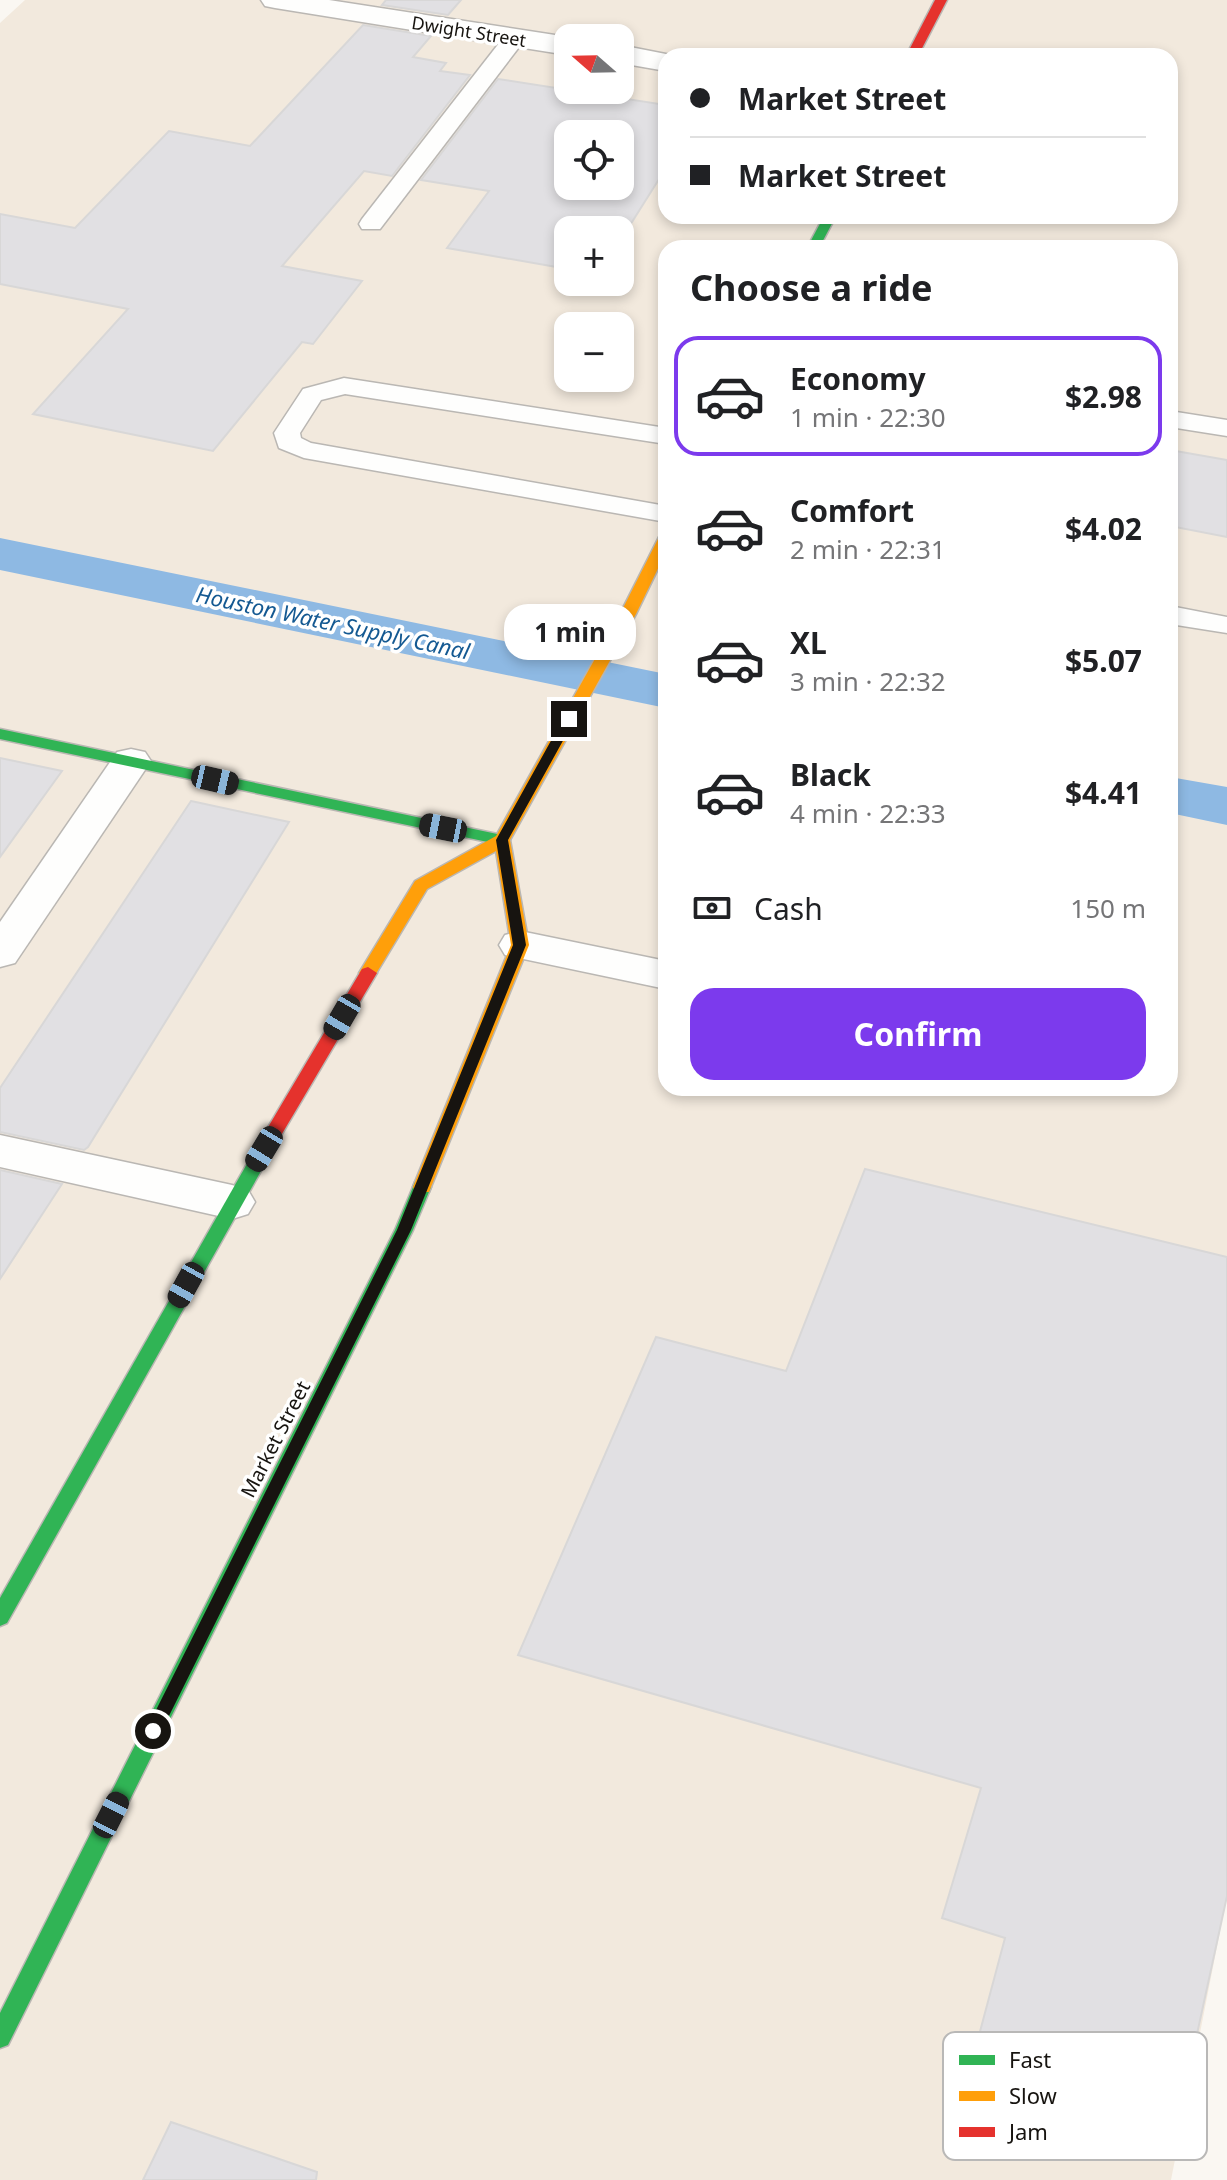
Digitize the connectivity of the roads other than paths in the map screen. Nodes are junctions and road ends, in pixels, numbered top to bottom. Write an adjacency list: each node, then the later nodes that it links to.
1 (275, 0): 3 (street, Dwight Street)
2 (941, 0): 6 (main road)
3 (308, 2): 4 (street, Dwight Street)
4 (515, 38): 5 (street, Dwight Street); 9 (lane)
5 (554, 44)
6 (916, 48)
7 (634, 56): 8 (street)
8 (658, 61)
9 (371, 224)
10 (1178, 420): 11 (lane)
11 (1227, 428)
12 (658, 435): 13 (lane)
13 (658, 513)
14 (658, 553): 19 (main road)
15 (1178, 616): 16 (lane)
16 (1224, 625)
17 (0, 734): 18 (main road)
18 (131, 761): 19 (main road); 21 (street)
19 (502, 840): 20 (main road); 24 (main road)
20 (520, 945): 22 (street); 26 (main road, Market Street)
21 (0, 953)
22 (658, 973)
23 (0, 1151): 24 (street)
24 (232, 1202): 25 (main road)
25 (0, 1617)
26 (0, 2037)

